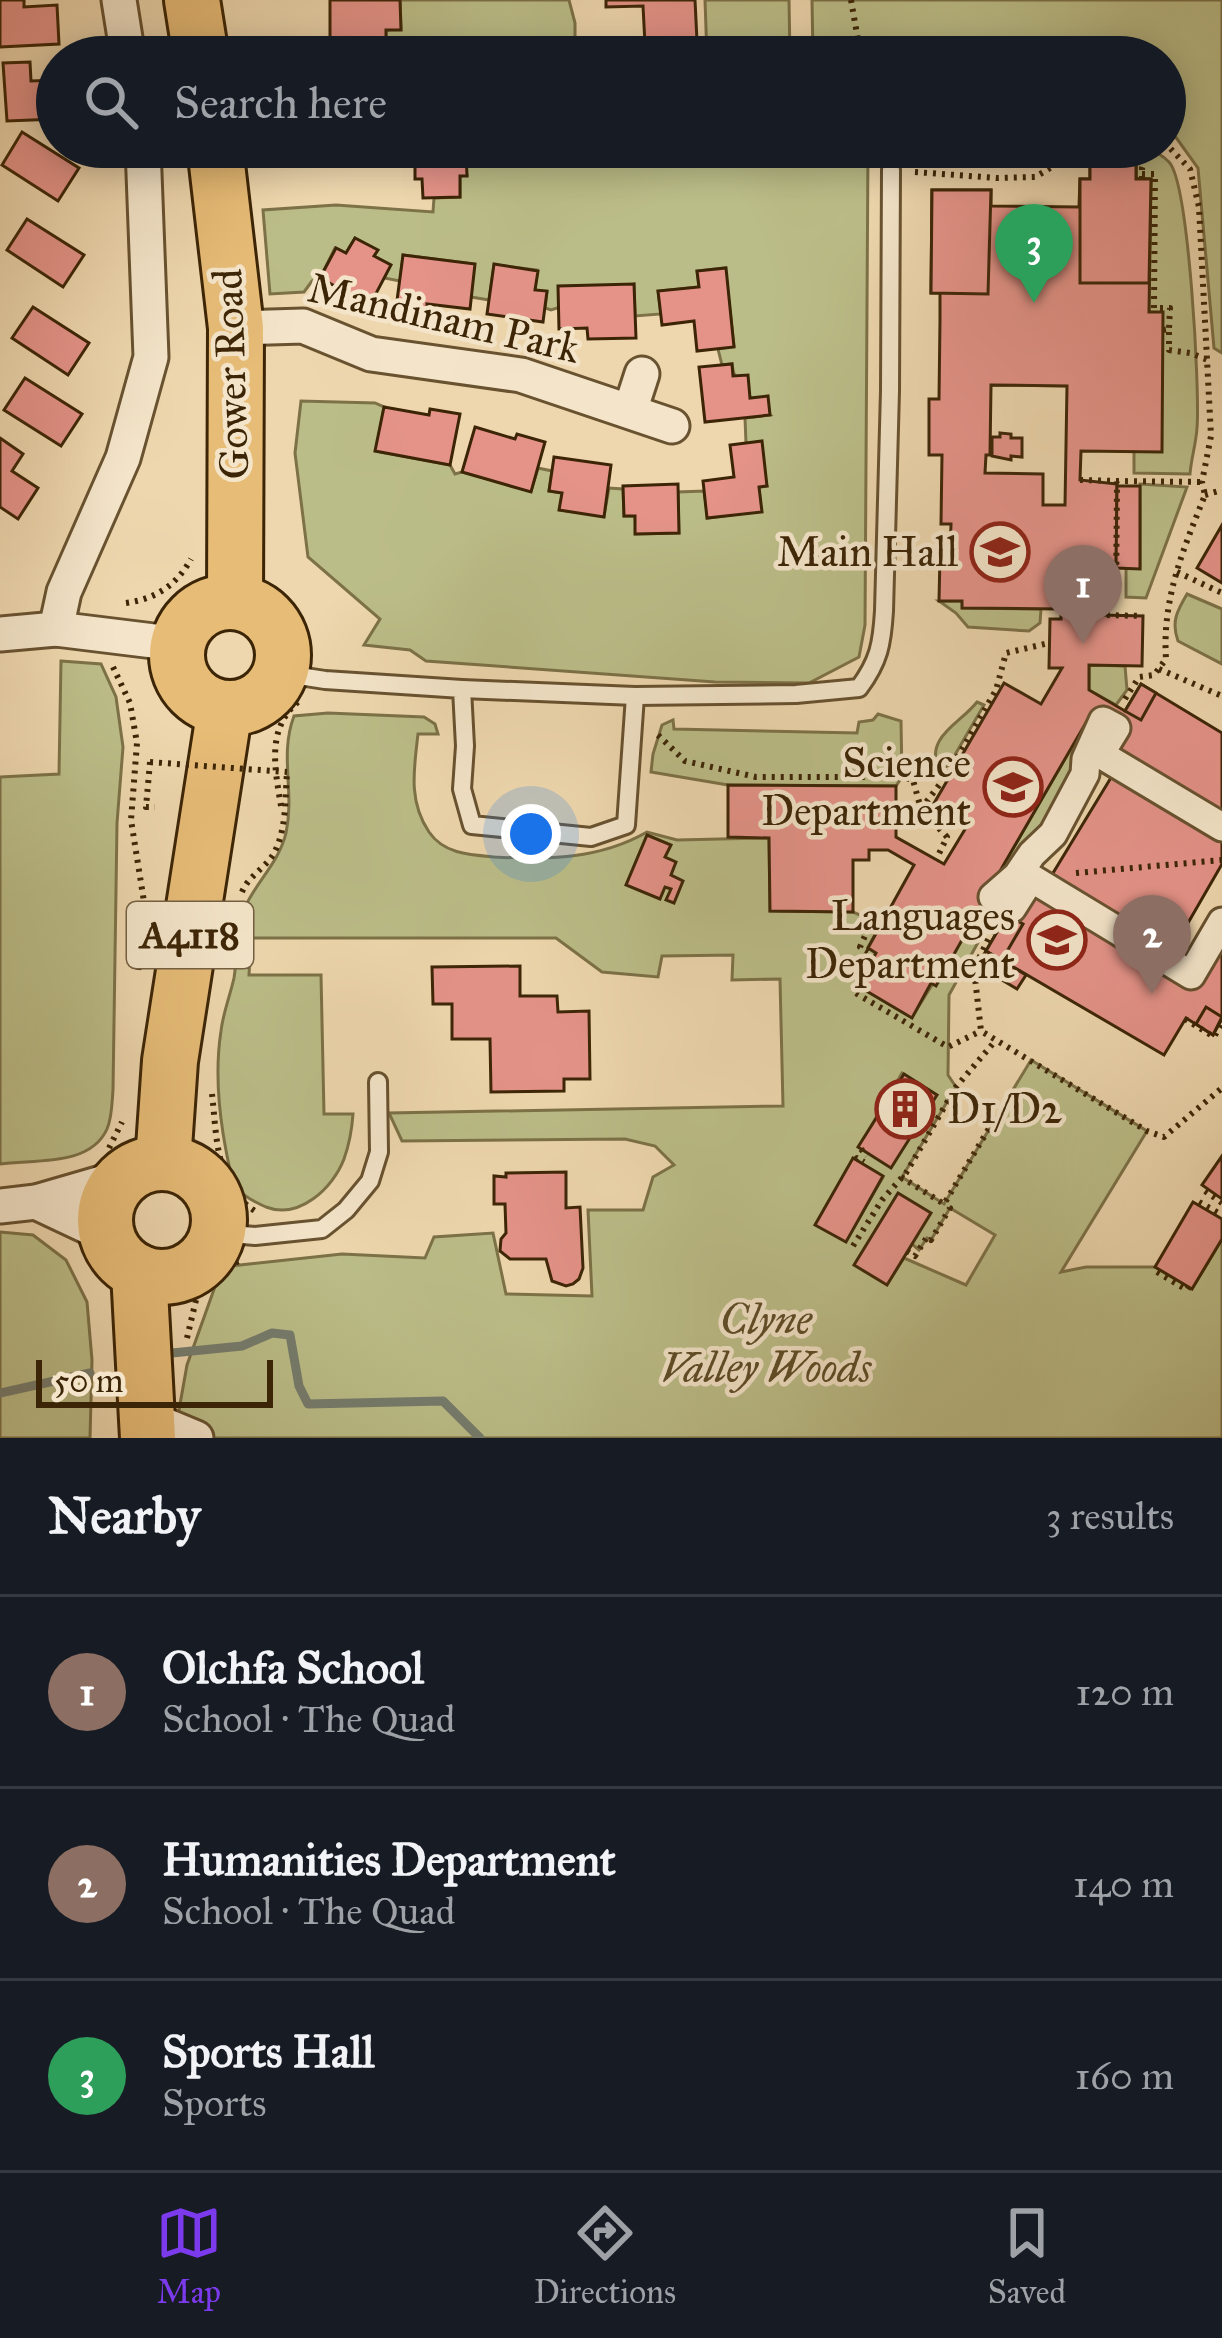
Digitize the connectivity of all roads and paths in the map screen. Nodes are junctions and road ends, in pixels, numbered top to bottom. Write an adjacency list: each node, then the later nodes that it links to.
1 (119, 0): 4 (street)
2 (192, 0): 5 (main road)
3 (851, 0): 6 (path)
4 (125, 36)
5 (198, 36)
6 (857, 36)
7 (1186, 164): 14 (path)
8 (144, 168): 25 (street)
9 (217, 168): 13 (main road, Gower Road)
10 (1050, 168): 12 (path)
11 (1144, 168): 14 (path)
12 (891, 170): 37 (lane)
13 (236, 328): 16 (street, Mandinam Park); 27 (main road, Gower Road)
14 (1208, 360): 20 (path)
15 (642, 374): 16 (street)
16 (630, 411): 17 (street, Mandinam Park)
17 (672, 427)
18 (1080, 480): 19 (path)
19 (1117, 481): 20 (path); 28 (path)
20 (1202, 482): 22 (path)
21 (1222, 490): 22 (path)
22 (1205, 495): 24 (path)
23 (192, 556): 25 (path)
24 (1177, 572): 26 (path); 34 (path)
25 (64, 592): 29 (street)
26 (1222, 593)
27 (235, 602): 32 (main road); 35 (main road)
28 (1143, 616)
29 (56, 629): 30 (street); 32 (street)
30 (0, 634)
31 (1049, 643): 43 (path)
32 (178, 644): 39 (main road)
33 (109, 657): 53 (path)
34 (1158, 668): 38 (path); 40 (path)
35 (296, 687): 36 (lane); 39 (main road); 44 (path)
36 (463, 689): 37 (lane); 37 (lane)
37 (635, 696)
38 (1222, 696)
39 (224, 708): 65 (main road, A4118)
40 (1120, 708)
41 (902, 778): 43 (path)
42 (155, 807): 44 (path, bridge)
43 (921, 809): 46 (path)
44 (283, 821): 49 (path)
45 (1222, 827): 52 (street)
46 (936, 860)
47 (1222, 860): 48 (path)
48 (1069, 873)
49 (240, 896)
50 (872, 920): 56 (path)
51 (997, 922): 56 (path)
52 (1222, 922)
53 (135, 992)
54 (1185, 1019): 55 (path)
55 (1222, 1023)
56 (981, 1031): 57 (path)
57 (996, 1040): 60 (path); 64 (path)
58 (378, 1082): 74 (lane)
59 (212, 1085): 74 (path)
60 (1222, 1088)
61 (125, 1108): 65 (path)
62 (991, 1125): 71 (path)
63 (914, 1130): 64 (path)
64 (927, 1138): 66 (path)
65 (127, 1165): 68 (street); 74 (main road); 74 (main road)
66 (901, 1177): 71 (path); 75 (path)
67 (1204, 1191): 70 (path)
68 (36, 1202): 72 (street); 74 (street)
69 (1199, 1202): 73 (path)
70 (1222, 1203)
71 (944, 1204): 76 (path)
72 (0, 1206)
73 (1222, 1215)
74 (193, 1246): 79 (path); 80 (main road)
75 (854, 1246)
76 (908, 1252)
77 (1157, 1272): 78 (path)
78 (1189, 1287)
79 (189, 1330)
80 (164, 1431)

